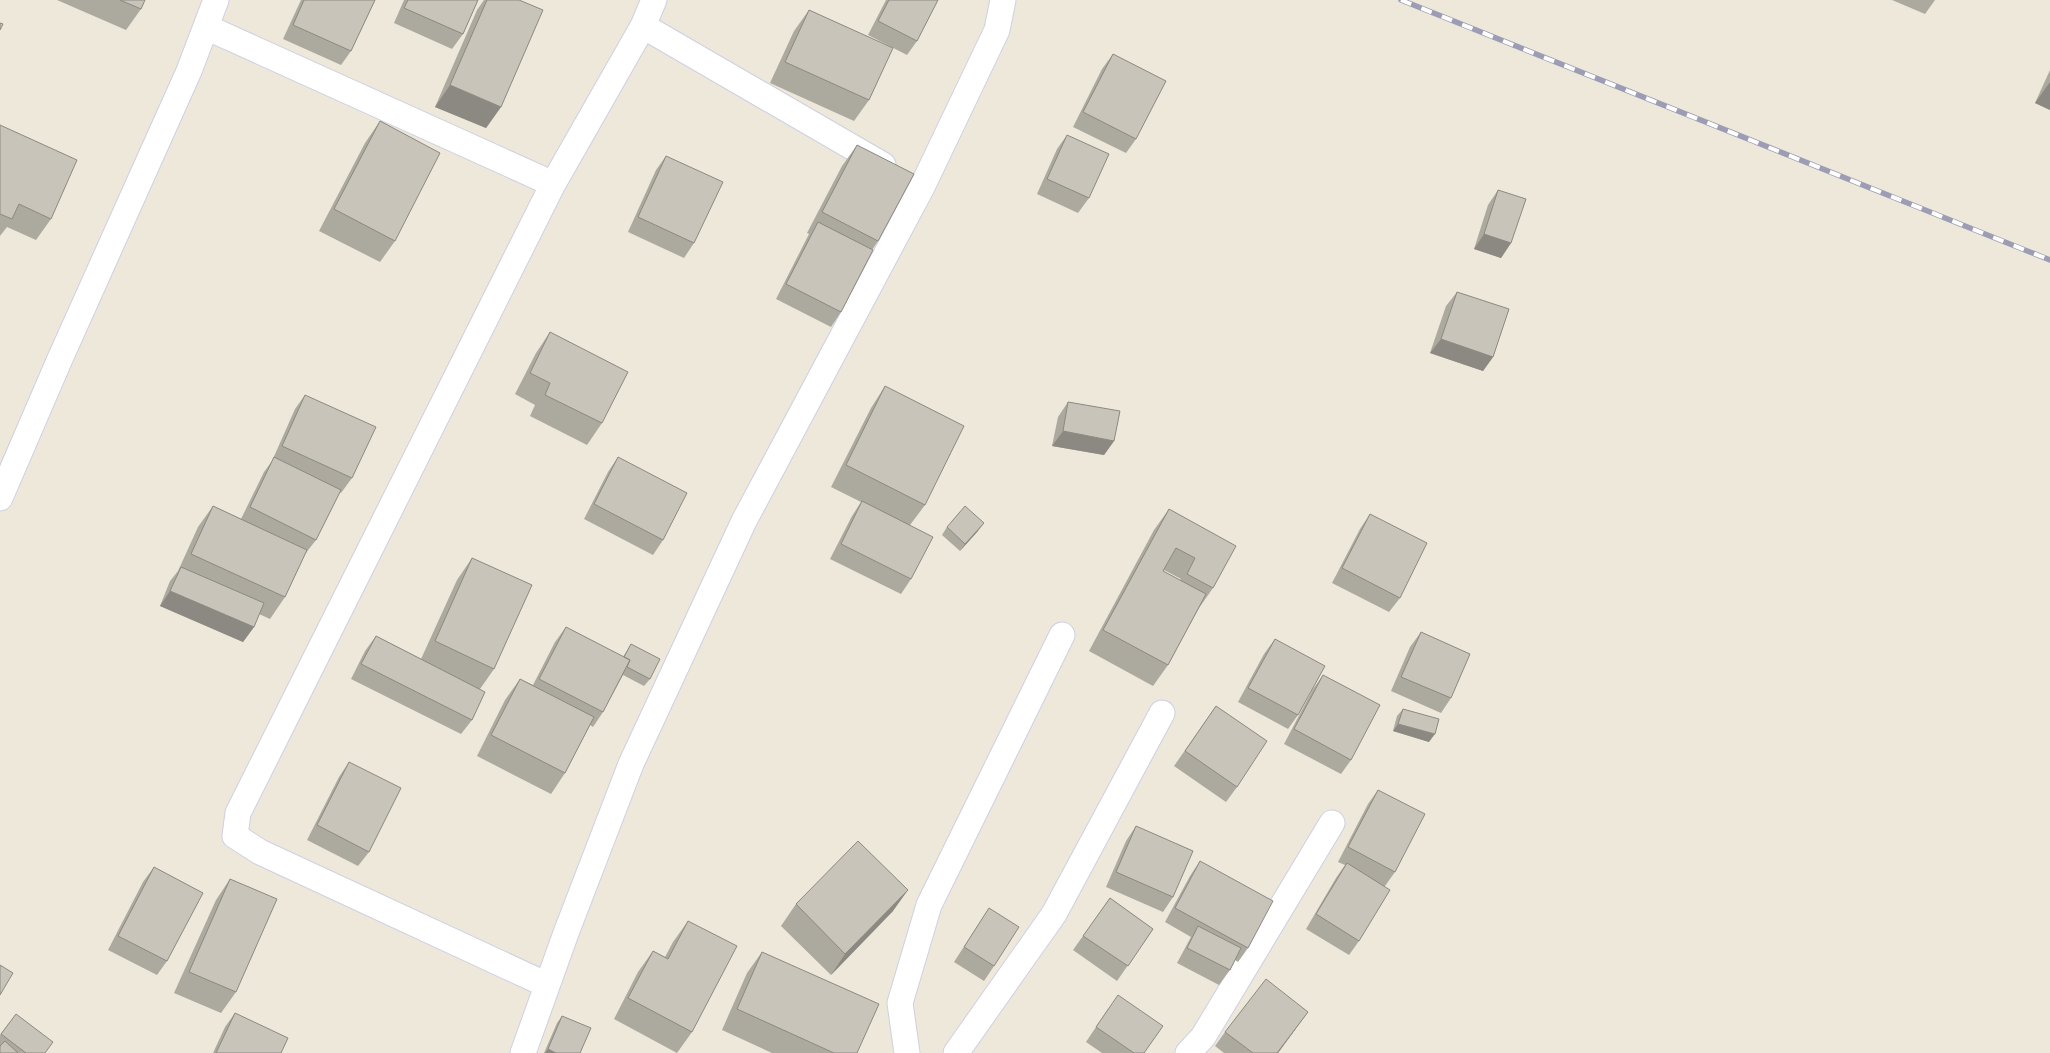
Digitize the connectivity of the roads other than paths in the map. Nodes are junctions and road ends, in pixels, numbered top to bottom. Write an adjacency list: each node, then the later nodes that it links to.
1 (216, 0): 5 (street)
2 (654, 0): 4 (street)
3 (1003, 0): 7 (street)
4 (643, 26): 6 (street); 7 (street)
5 (206, 27): 6 (street); 8 (street)
6 (553, 184): 12 (street)
7 (922, 187): 12 (street)
8 (0, 498)
9 (1062, 635): 14 (street)
10 (1162, 713): 15 (street)
11 (1332, 823): 16 (street)
12 (548, 985): 13 (street)
13 (524, 1053)
14 (907, 1053)
15 (956, 1053)
16 (1188, 1053)

